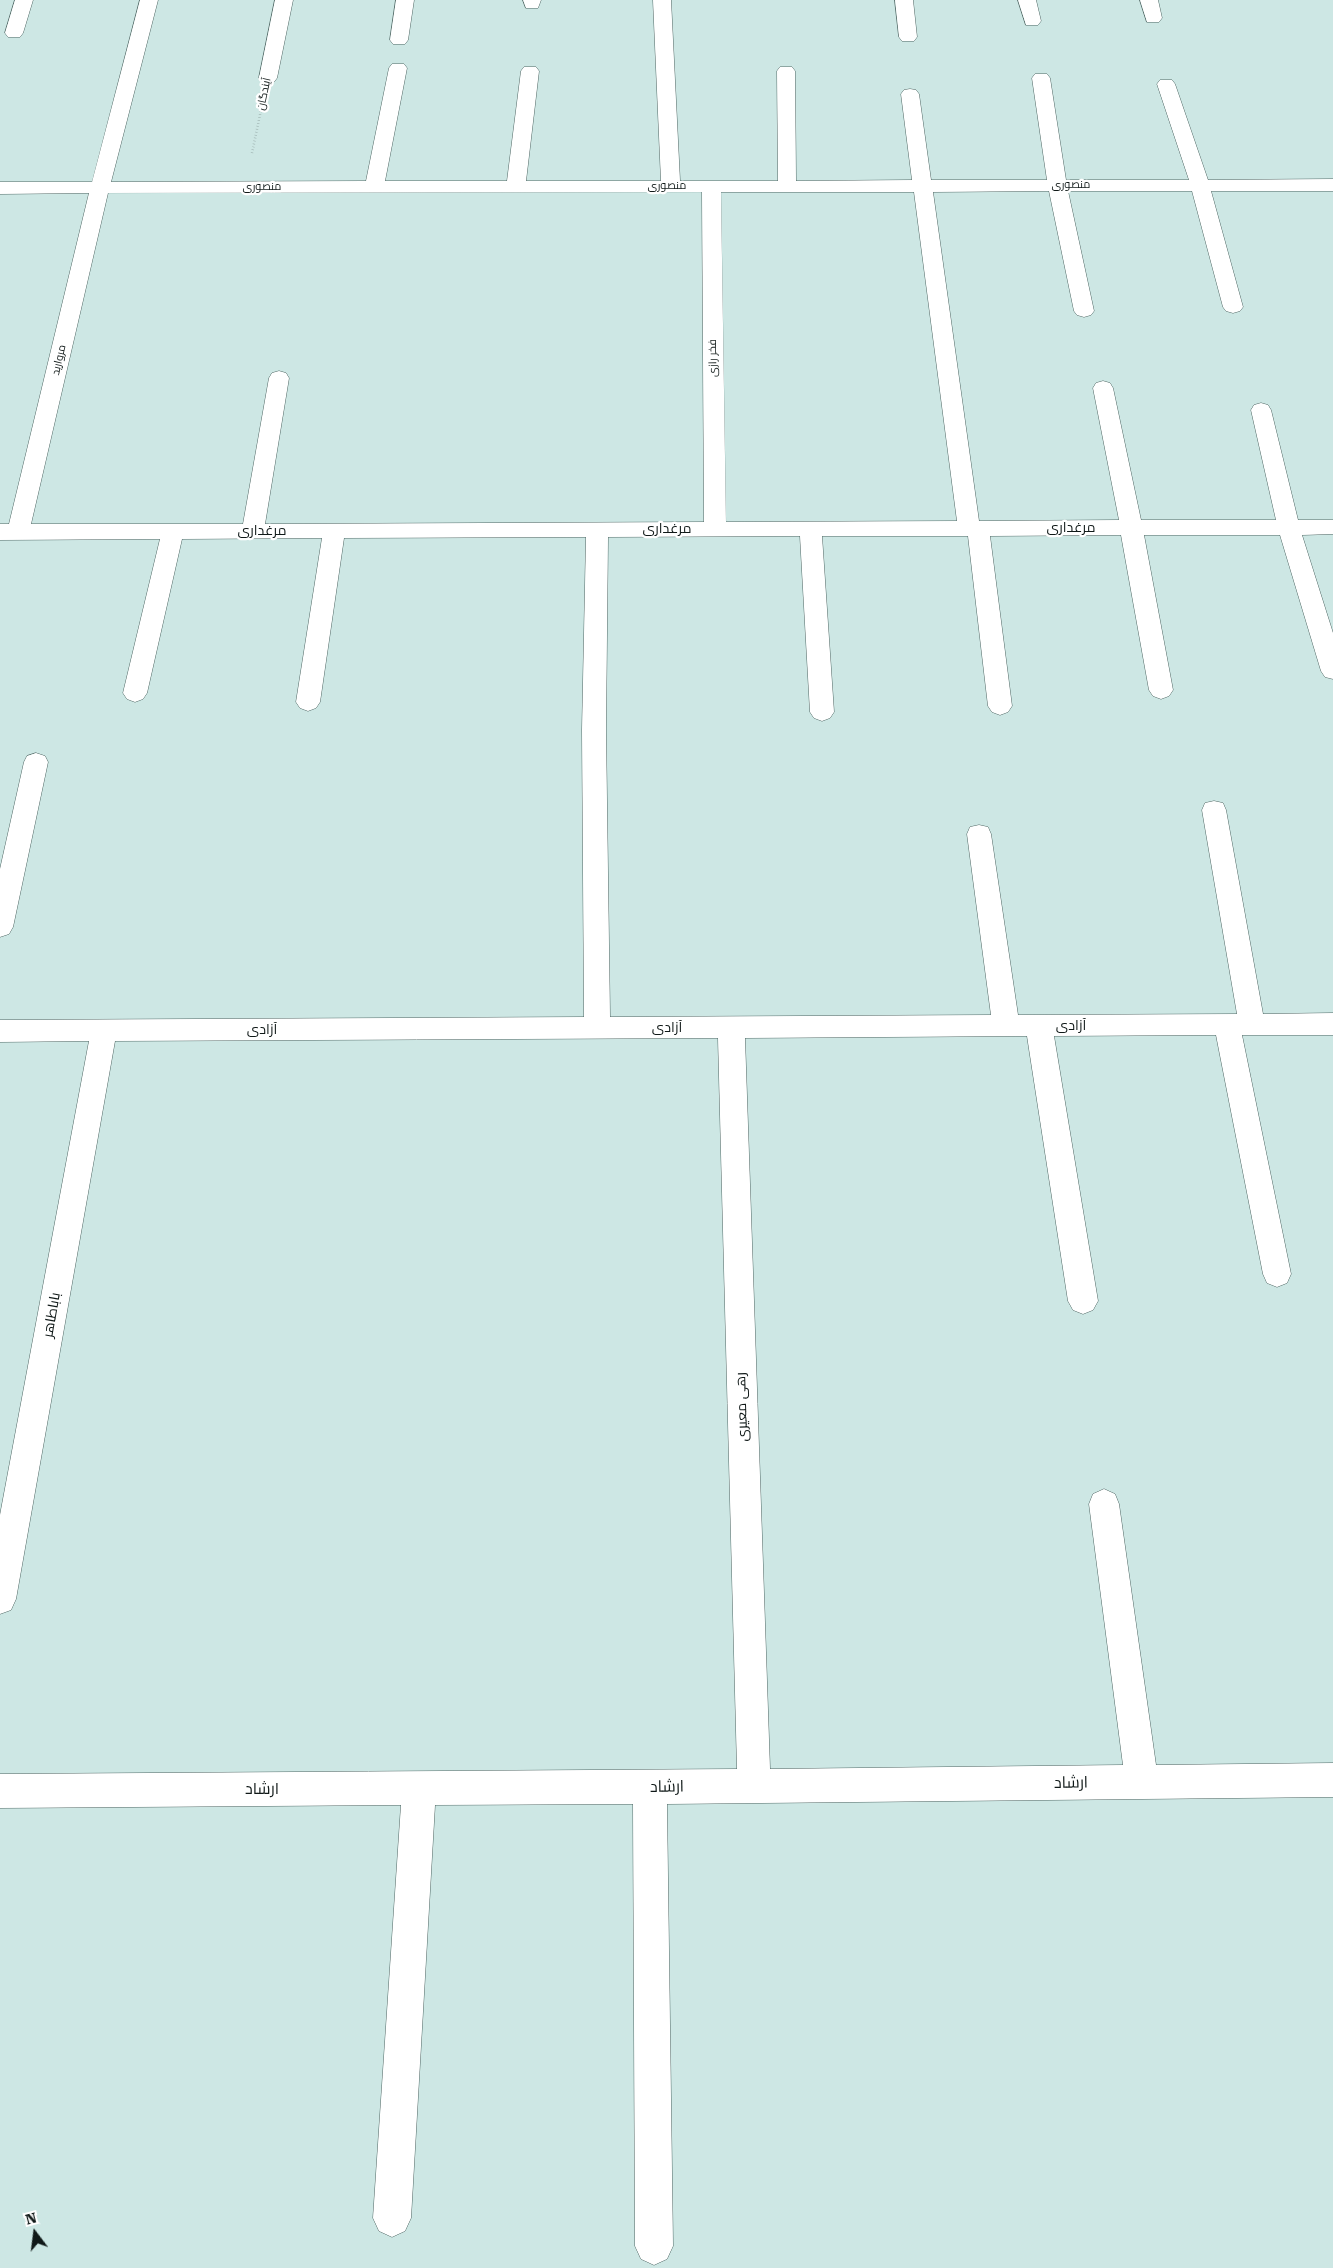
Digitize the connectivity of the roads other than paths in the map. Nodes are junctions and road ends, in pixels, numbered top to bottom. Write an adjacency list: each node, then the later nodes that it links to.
1 (24, 0): 11 (street)
2 (149, 0): 31 (street, مروارید)
3 (284, 0): 17 (street, آیندگان)
4 (405, 0): 13 (street)
5 (662, 0): 26 (street)
6 (904, 0): 12 (street)
7 (1027, 0): 10 (street)
8 (1150, 0): 9 (street)
9 (1153, 18)
10 (1032, 21)
11 (14, 33)
12 (908, 37)
13 (399, 40)
14 (398, 68): 28 (street)
15 (530, 71): 29 (street)
16 (786, 71): 23 (street)
17 (268, 78)
18 (1040, 78): 24 (street)
19 (1166, 84): 25 (street)
20 (910, 94): 21 (street)
21 (922, 184): 23 (street, منصوری); 24 (street, منصوری); 40 (street)
22 (1333, 184): 25 (street, منصوری)
23 (788, 185): 27 (street, منصوری)
24 (1057, 185): 25 (street, منصوری); 33 (street)
25 (1200, 185): 32 (street)
26 (671, 186): 27 (street, منصوری); 29 (street, منصوری)
27 (711, 186): 41 (street, فخر رازی)
28 (374, 187): 29 (street, منصوری); 31 (street, منصوری)
29 (516, 187)
30 (0, 188): 31 (street, منصوری)
31 (100, 188): 47 (street, مروارید)
32 (1233, 307)
33 (1084, 311)
34 (279, 378): 45 (street)
35 (1103, 388): 37 (street)
36 (1261, 410): 38 (street)
37 (1131, 527): 38 (street, مرغداری); 40 (street, مرغداری); 49 (street)
38 (1290, 527): 39 (street, مرغداری); 48 (street)
39 (1333, 527)
40 (973, 528): 42 (street, مرغداری); 52 (street)
41 (715, 529): 42 (street, مرغداری); 43 (street, مرغداری)
42 (811, 529): 53 (street)
43 (597, 530): 46 (street, مرغداری); 62 (street)
44 (174, 531): 45 (street, مرغداری); 47 (street, مرغداری); 50 (street)
45 (253, 531): 46 (street, مرغداری)
46 (334, 531): 51 (street)
47 (9, 532)
48 (1333, 671)
49 (1161, 690)
50 (136, 693)
51 (308, 702)
52 (1000, 706)
53 (822, 712)
54 (36, 762): 57 (street)
55 (1214, 810): 59 (street)
56 (979, 834): 60 (street)
57 (0, 927)
58 (1333, 1024): 59 (street, آزادی)
59 (1239, 1025): 61 (street, آزادی); 66 (street)
60 (1006, 1026): 61 (street, آزادی); 63 (street, آزادی)
61 (1039, 1026): 67 (street)
62 (597, 1028): 63 (street, آزادی); 65 (street, آزادی)
63 (731, 1028): 72 (street, رهی معیری)
64 (0, 1031): 65 (street, آزادی)
65 (104, 1031): 69 (street, باباطاهر)
66 (1277, 1274)
67 (1083, 1301)
68 (1104, 1504): 71 (street)
69 (0, 1599)
70 (1333, 1780): 71 (street, ارشاد)
71 (1142, 1782): 72 (street, ارشاد)
72 (754, 1786): 73 (street, ارشاد)
73 (650, 1787): 74 (street, ارشاد); 77 (street)
74 (419, 1788): 75 (street, ارشاد); 76 (street)
75 (0, 1791)
76 (392, 2218)
77 (654, 2246)

